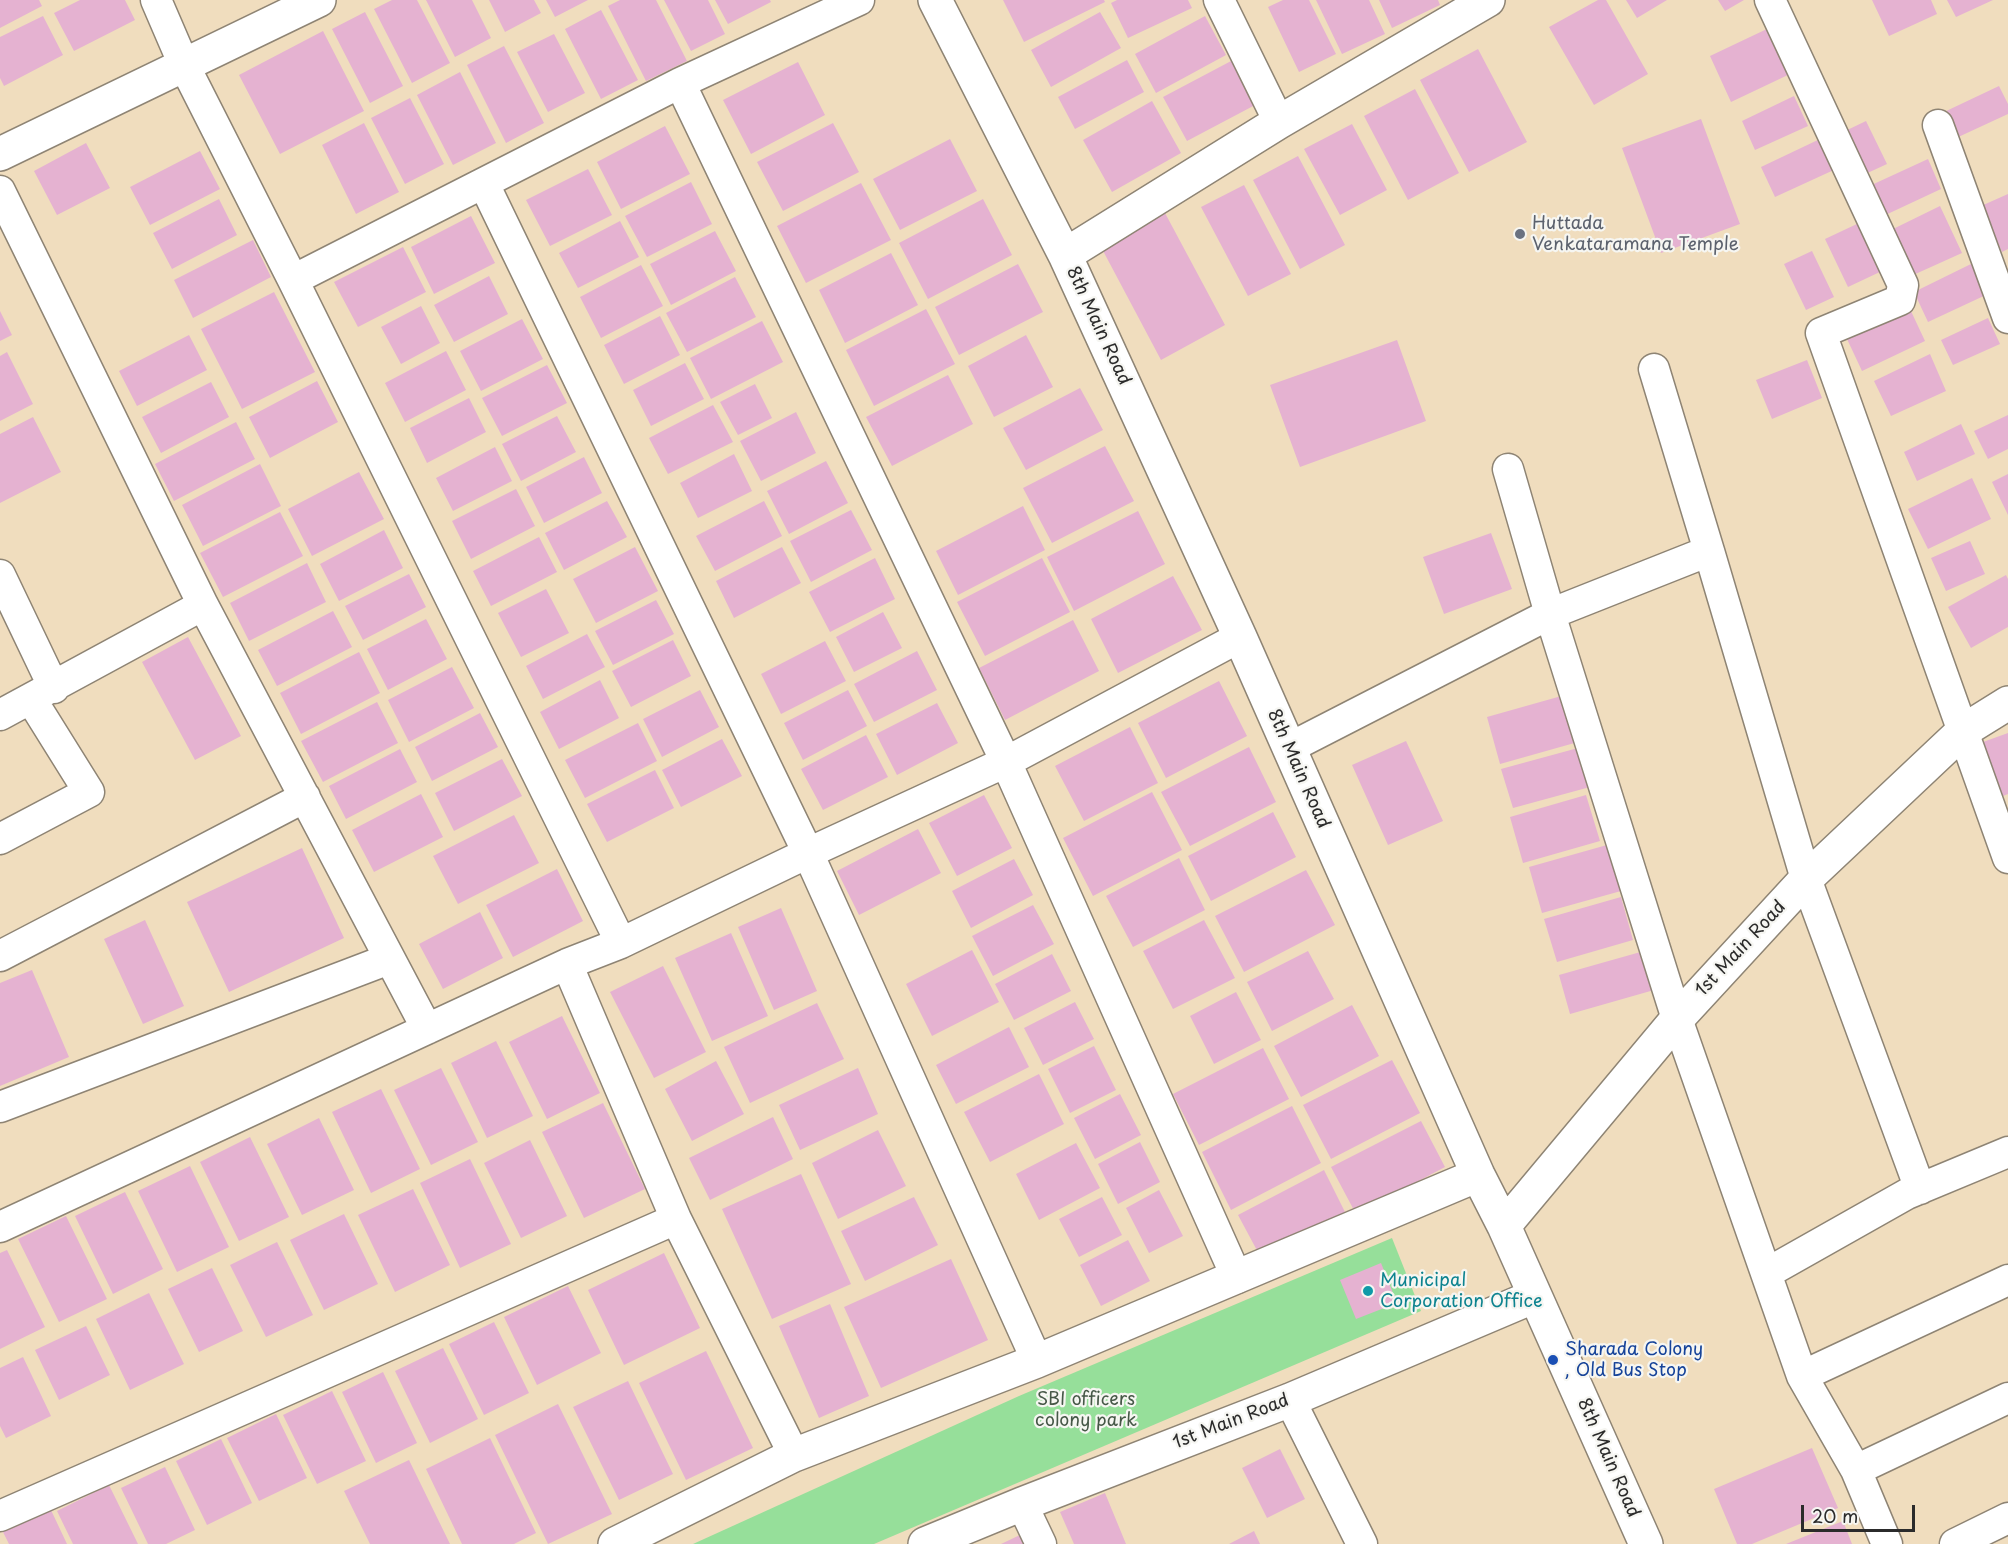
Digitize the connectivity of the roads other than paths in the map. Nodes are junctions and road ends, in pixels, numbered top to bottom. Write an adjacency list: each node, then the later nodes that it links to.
1 (156, 0): 8 (street)
2 (319, 0): 8 (street)
3 (859, 0): 9 (street)
4 (935, 0): 15 (street, 8th Main Road)
5 (1219, 0): 10 (street)
6 (1488, 0): 10 (street)
7 (1770, 0): 28 (street)
8 (184, 65): 12 (street); 16 (street)
9 (680, 83): 13 (street); 30 (street)
10 (1279, 122): 15 (street)
11 (1938, 125): 17 (street)
12 (0, 154)
13 (484, 184): 16 (street); 33 (street)
14 (0, 190): 22 (street)
15 (1065, 255): 24 (street, 8th Main Road)
16 (293, 280): 36 (street)
17 (2008, 318)
18 (1654, 369): 20 (street)
19 (1508, 469): 23 (street)
20 (1708, 551): 23 (street); 35 (street)
21 (0, 575): 25 (street)
22 (203, 604): 25 (street); 31 (street)
23 (1550, 614): 29 (street); 40 (street)
24 (1240, 637): 29 (street, 8th Main Road); 30 (street)
25 (42, 693): 27 (street); 32 (street)
26 (2008, 703): 28 (street, 1st Main Road)
27 (0, 715)
28 (1963, 731): 34 (street); 35 (street, 1st Main Road)
29 (1289, 748): 44 (street, 8th Main Road)
30 (1006, 762): 33 (street); 50 (street)
31 (304, 797): 37 (street); 38 (street)
32 (0, 839)
33 (808, 853): 36 (street); 53 (street)
34 (2008, 858)
35 (1806, 879): 40 (street, 1st Main Road); 45 (street)
36 (621, 943): 39 (street)
37 (0, 956)
38 (389, 959): 41 (street); 42 (street)
39 (567, 964): 41 (street); 46 (street)
40 (1677, 1019): 47 (street, 1st Main Road); 49 (street)
41 (427, 1029): 48 (street)
42 (0, 1107)
43 (2008, 1152): 45 (street)
44 (1478, 1175): 47 (street, 8th Main Road); 50 (street)
45 (1920, 1189): 49 (street)
46 (676, 1219): 57 (street); 60 (street)
47 (1504, 1226): 52 (street, 8th Main Road)
48 (0, 1227)
49 (1767, 1273): 54 (street)
50 (1237, 1278): 53 (street)
51 (2008, 1280): 54 (street)
52 (1535, 1296): 56 (street, 1st Main Road); 66 (street, 8th Main Road)
53 (1037, 1361): 57 (street)
54 (1802, 1376): 58 (street)
55 (2008, 1398): 58 (street)
56 (1290, 1400): 59 (street, 1st Main Road); 65 (street)
57 (794, 1455): 62 (street)
58 (1856, 1470): 67 (street)
59 (1022, 1503): 63 (street, 1st Main Road); 64 (street)
60 (0, 1516)
61 (2008, 1518): 68 (street)
62 (615, 1544)
63 (925, 1544)
64 (1041, 1544)
65 (1362, 1544)
66 (1646, 1544)
67 (1887, 1544)
68 (1955, 1544)

